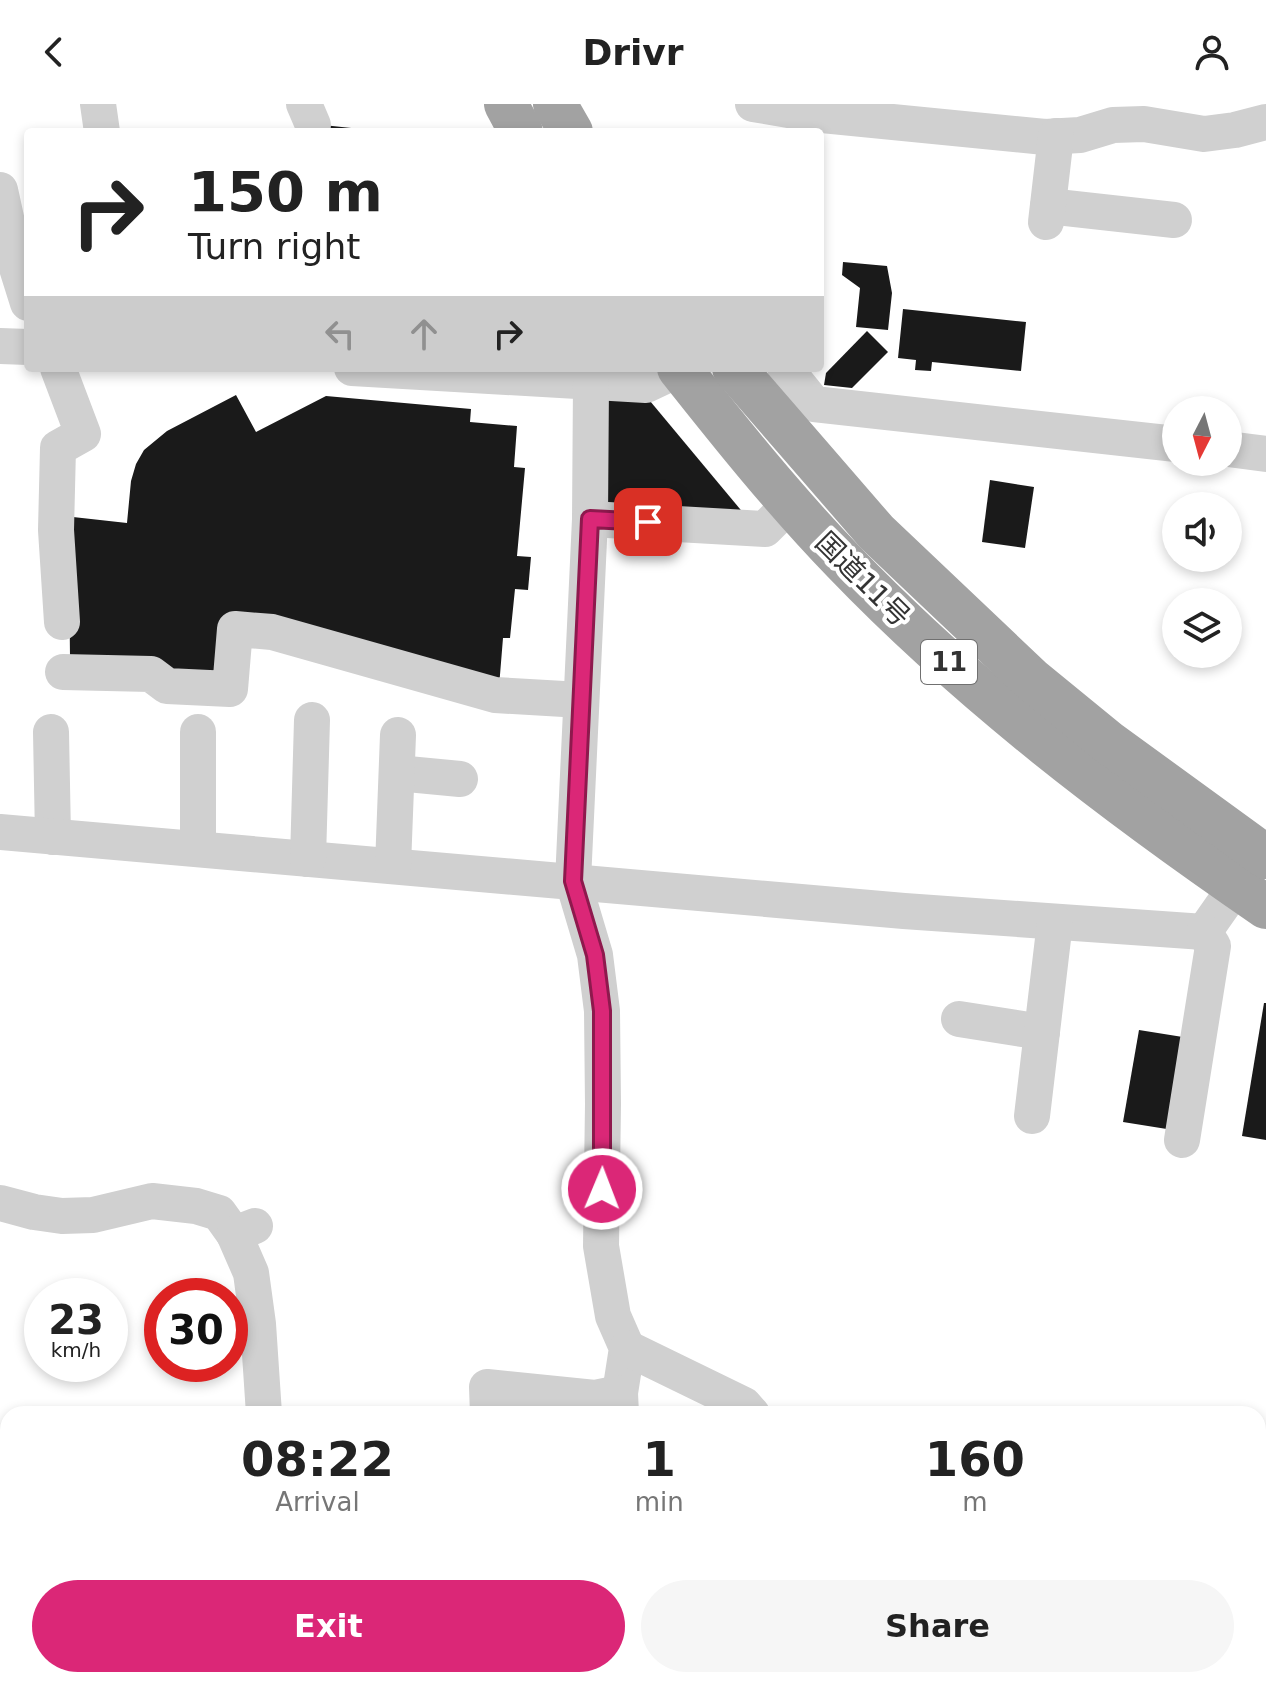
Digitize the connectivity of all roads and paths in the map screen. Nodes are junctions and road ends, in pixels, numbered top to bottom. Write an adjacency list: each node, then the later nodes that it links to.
1 (98, 104): 7 (street)
2 (506, 104): 8 (highway)
3 (555, 104): 9 (highway)
4 (753, 104): 5 (street)
5 (999, 118): 10 (street)
6 (1266, 122): 10 (street)
7 (101, 128)
8 (519, 128)
9 (569, 128)
10 (1056, 136): 12 (street)
11 (0, 190): 13 (street)
12 (1174, 220)
13 (24, 290)
14 (0, 346): 15 (street)
15 (24, 347)
16 (60, 372): 28 (street)
17 (416, 372): 22 (street)
18 (672, 372): 22 (street)
19 (683, 372): 26 (highway, 国道11号 / 11)
20 (737, 372): 42 (highway, 国道11号 / 11)
21 (788, 372): 23 (street)
22 (591, 383): 27 (street)
23 (1162, 442)
24 (1242, 451): 25 (street)
25 (1266, 454)
26 (790, 504): 27 (street); 42 (highway, 国道11号 / 11)
27 (590, 519): 30 (street)
28 (62, 622)
29 (63, 672): 30 (street)
30 (581, 700): 43 (street)
31 (312, 720): 40 (street)
32 (51, 732): 38 (street)
33 (198, 732): 39 (street)
34 (398, 735): 35 (street)
35 (397, 773): 36 (street); 41 (street)
36 (460, 779)
37 (0, 832): 38 (street)
38 (53, 837): 39 (street)
39 (198, 849): 40 (street)
40 (308, 859): 41 (street)
41 (393, 866): 43 (street)
42 (1259, 869): 45 (street)
43 (573, 881): 44 (street); 51 (street)
44 (1055, 922): 45 (street); 47 (street)
45 (1204, 932): 49 (street)
46 (959, 1019): 47 (street)
47 (1042, 1032): 48 (street)
48 (1032, 1116)
49 (1182, 1140)
50 (0, 1203): 53 (street)
51 (627, 1348): 52 (street); 55 (street)
52 (620, 1404): 54 (street)
53 (263, 1406)
54 (488, 1406)
55 (745, 1406)

